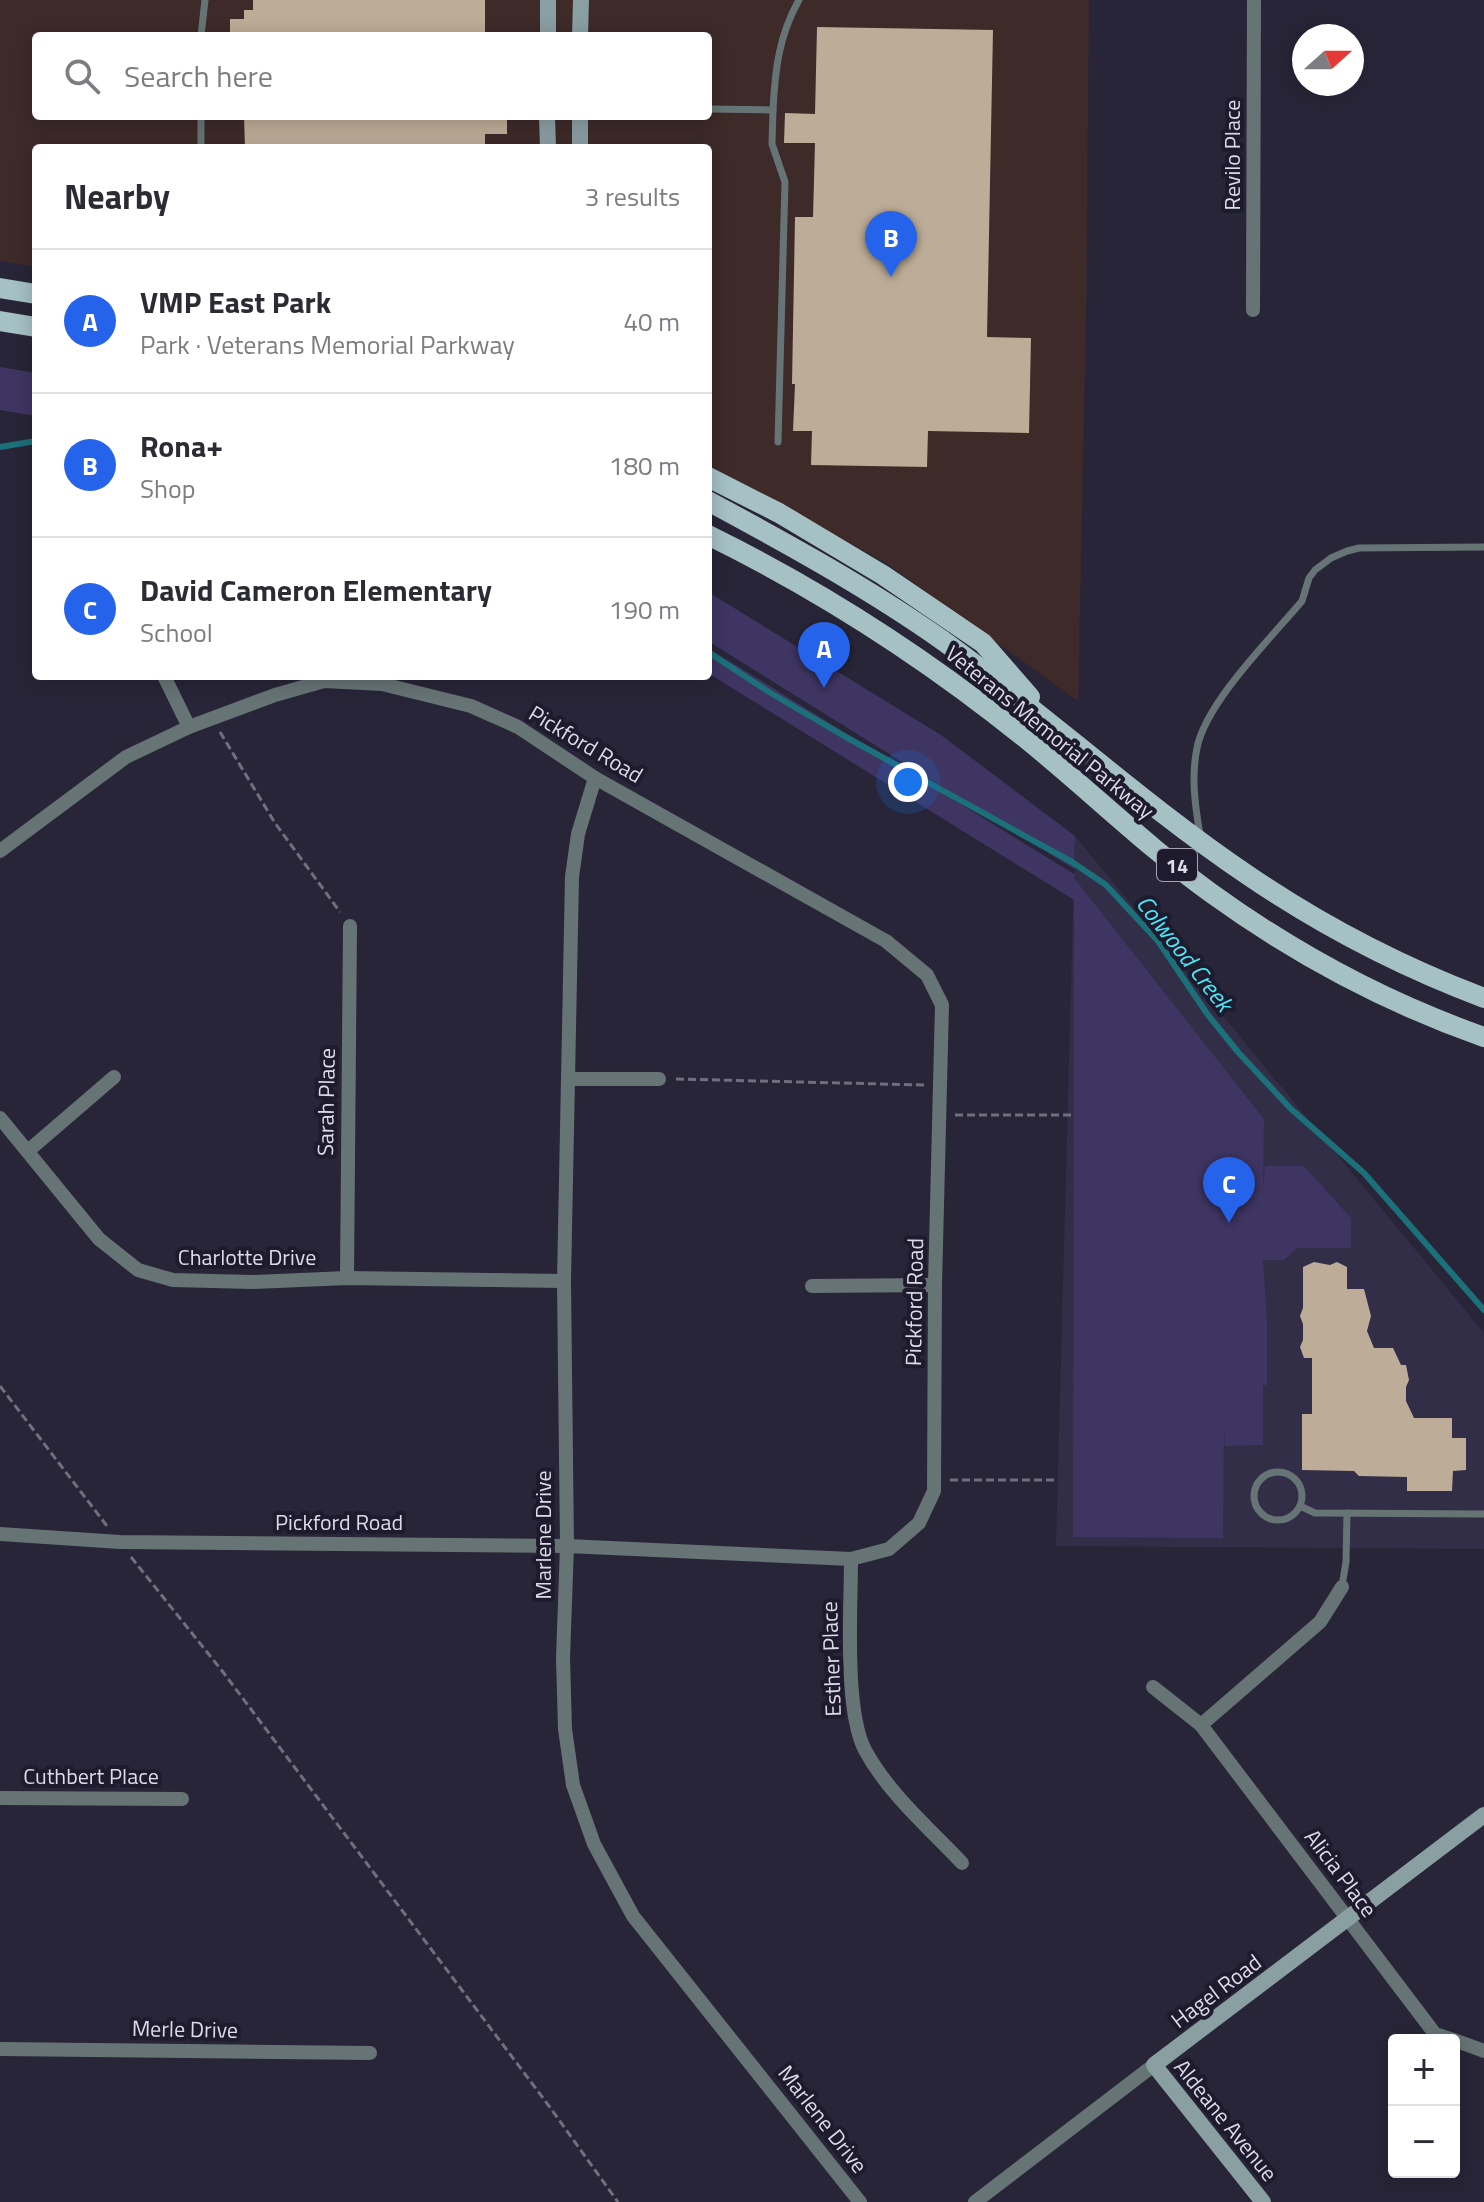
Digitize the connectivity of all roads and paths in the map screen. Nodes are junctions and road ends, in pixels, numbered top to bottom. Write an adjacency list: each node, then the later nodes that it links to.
1 (205, 0): 6 (lane)
2 (548, 0): 7 (street)
3 (581, 0): 8 (street)
4 (799, 0): 10 (lane)
5 (1254, 0): 19 (street, Revilo Place)
6 (201, 32)
7 (548, 32)
8 (580, 32)
9 (712, 109): 10 (lane)
10 (773, 110): 22 (lane)
11 (201, 120): 14 (lane)
12 (547, 120): 15 (street)
13 (580, 120): 16 (street)
14 (201, 144)
15 (548, 144)
16 (580, 144)
17 (0, 288): 18 (main road)
18 (32, 293)
19 (1253, 310)
20 (0, 321): 21 (main road)
21 (32, 326)
22 (778, 442)
23 (712, 479): 32 (main road)
24 (712, 503): 27 (main road, Veterans Memorial Parkway / 14)
25 (712, 537): 28 (main road, Veterans Memorial Parkway / 14)
26 (1484, 547): 34 (lane)
27 (915, 623): 28 (lane); 32 (main road, Veterans Memorial Parkway / 14)
28 (899, 646): 38 (main road, Veterans Memorial Parkway / 14)
29 (166, 680): 31 (street)
30 (212, 719): 31 (street, Pickford Road); 33 (street, Pickford Road); 36 (path)
31 (189, 727): 35 (street, Pickford Road)
32 (1062, 733): 34 (main road, Veterans Memorial Parkway / 14)
33 (595, 778): 40 (street, Marlene Drive); 42 (street, Pickford Road)
34 (1201, 841): 37 (main road, Veterans Memorial Parkway / 14)
35 (0, 851)
36 (350, 926): 47 (street, Sarah Place)
37 (1484, 998)
38 (1484, 1037)
39 (114, 1077): 46 (street)
40 (569, 1079): 41 (street); 48 (street, Marlene Drive)
41 (659, 1079): 42 (path)
42 (940, 1085): 43 (street, Pickford Road)
43 (939, 1115): 44 (path); 49 (street, Pickford Road)
44 (1074, 1115)
45 (0, 1118): 46 (street, Charlotte Drive)
46 (28, 1151): 47 (street, Charlotte Drive)
47 (347, 1278): 48 (street, Charlotte Drive)
48 (564, 1281): 59 (street, Marlene Drive)
49 (935, 1285): 50 (street); 52 (street, Pickford Road)
50 (812, 1286)
51 (0, 1386): 57 (path)
52 (934, 1480): 53 (path); 61 (street, Pickford Road)
53 (1058, 1480)
54 (1300, 1506): 54 (lane); 55 (lane)
55 (1347, 1513): 56 (lane); 62 (lane)
56 (1484, 1514)
57 (107, 1525)
58 (0, 1534): 59 (street, Pickford Road)
59 (567, 1546): 61 (street, Pickford Road); 77 (street, Marlene Drive)
60 (127, 1552): 76 (path)
61 (851, 1559): 68 (street, Esther Place)
62 (1342, 1587): 64 (street)
63 (1153, 1687): 64 (street, Alicia Place)
64 (1201, 1725): 69 (street, Alicia Place)
65 (0, 1798): 66 (street, Cuthbert Place)
66 (182, 1799)
67 (1484, 1815): 69 (street, Hagel Road)
68 (962, 1863)
69 (1348, 1918): 70 (street, Alicia Place); 75 (street, Hagel Road)
70 (1435, 2034)
71 (1460, 2042): 73 (street, Alicia Place)
72 (0, 2049): 74 (street, Merle Drive)
73 (1484, 2051)
74 (370, 2053)
75 (1154, 2065): 78 (street, Hagel Road); 79 (street, Aldeane Avenue)
76 (618, 2202)
77 (860, 2202)
78 (975, 2202)
79 (1263, 2202)

